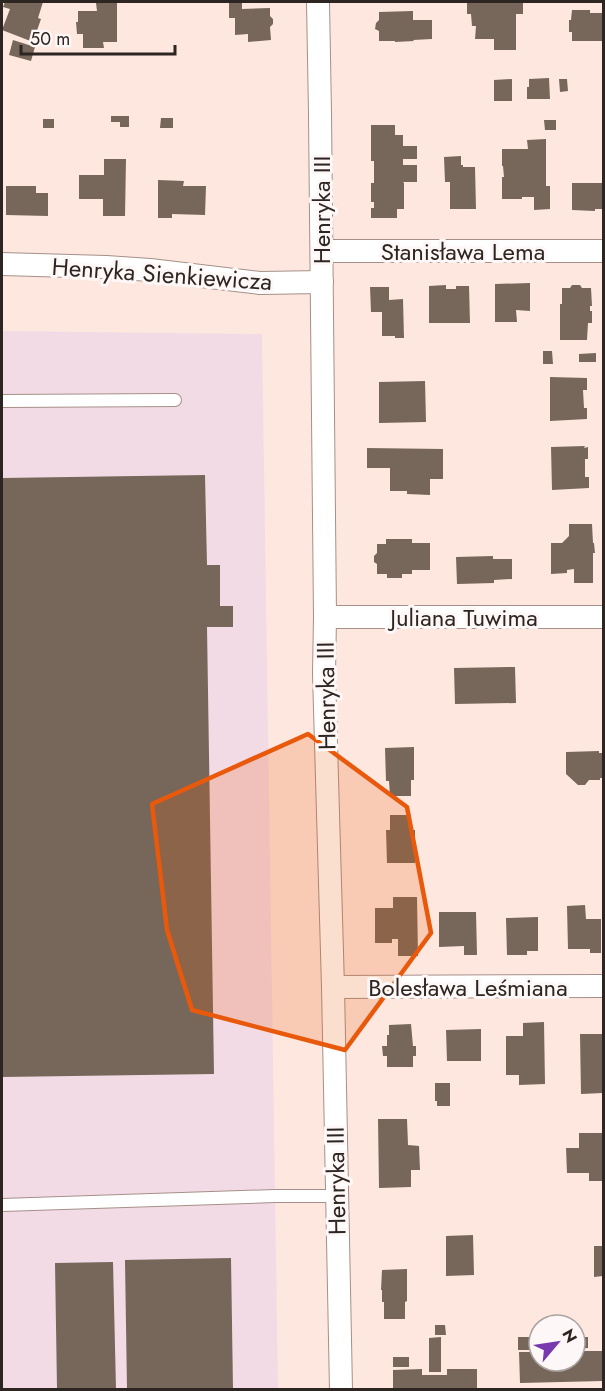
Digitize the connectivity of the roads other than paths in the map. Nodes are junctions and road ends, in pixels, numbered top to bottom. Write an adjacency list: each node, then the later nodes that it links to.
1 (318, 2): 3 (street, Henryka III)
2 (603, 250): 3 (street, Stanisława Lema)
3 (322, 251): 5 (street, Henryka III)
4 (2, 264): 5 (street, Henryka Sienkiewicza)
5 (321, 282): 8 (street, Henryka III)
6 (175, 399): 7 (lane)
7 (2, 401)
8 (325, 617): 9 (street, Juliana Tuwima); 11 (street, Henryka III)
9 (603, 618)
10 (603, 986): 11 (street, Bolesława Leśmiana)
11 (333, 987): 12 (street, Henryka III)
12 (336, 1197): 13 (lane); 14 (street, Henryka III)
13 (2, 1204)
14 (340, 1389)

